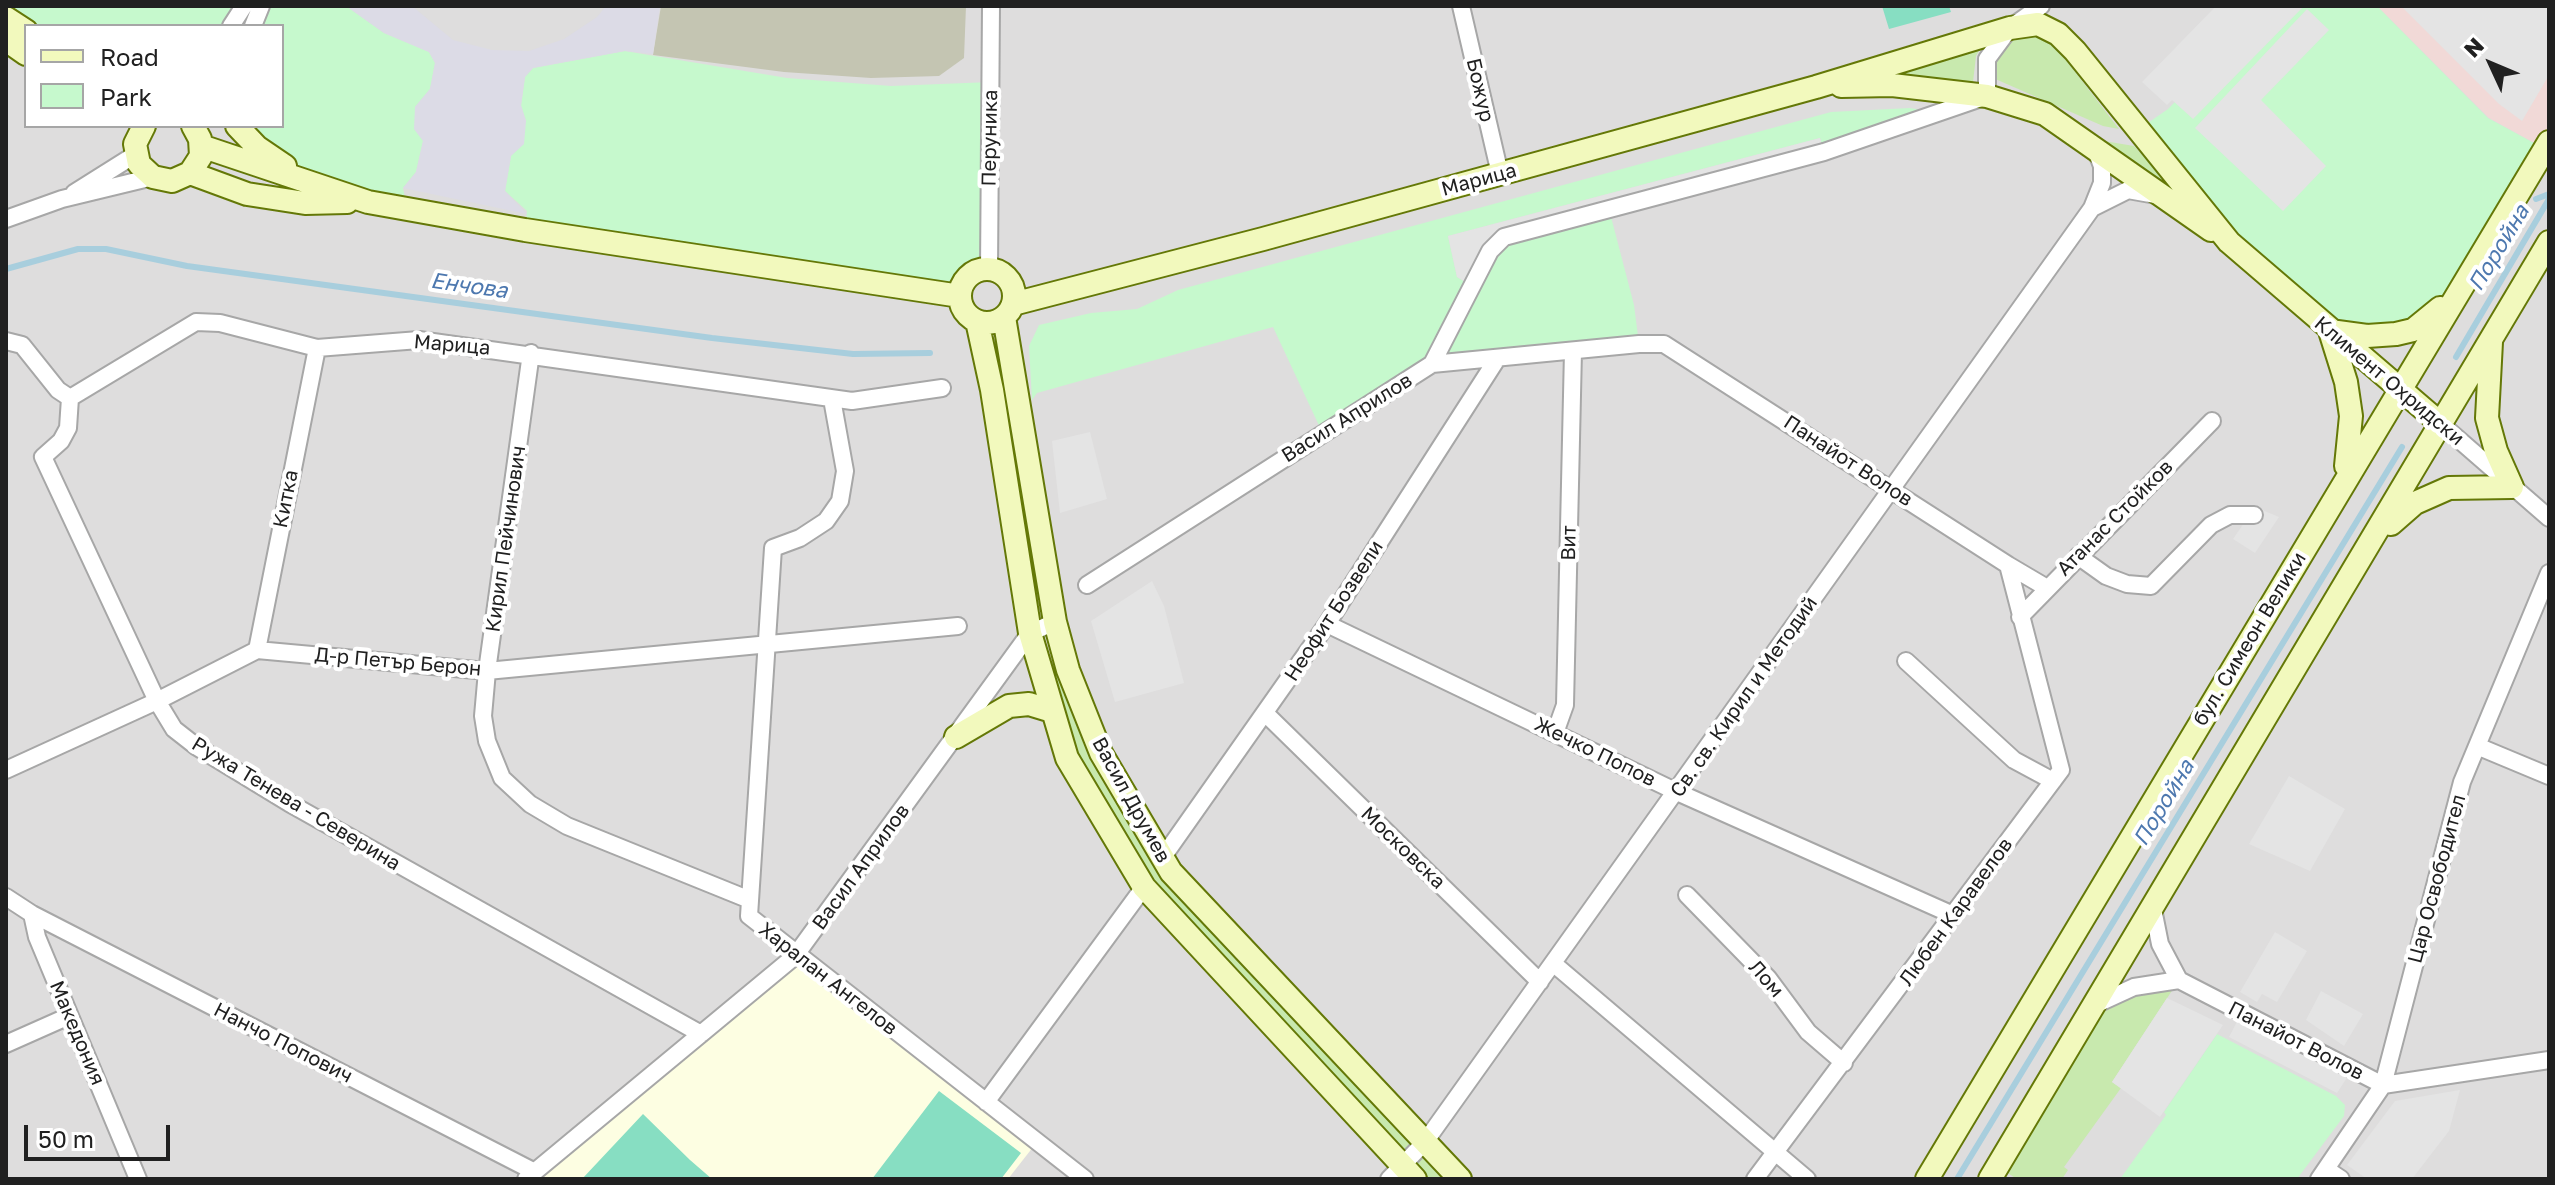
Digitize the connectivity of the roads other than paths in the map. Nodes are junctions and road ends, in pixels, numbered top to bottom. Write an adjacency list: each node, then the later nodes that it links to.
1 (244, 6): 6 (street)
2 (1461, 6): 21 (street, Божур)
3 (996, 7): 31 (street, Перуника)
4 (2036, 7): 7 (street, Марица); 9 (street)
5 (6, 18): 8 (main road)
6 (232, 24)
7 (2010, 28): 9 (main road); 12 (main road, Марица); 13 (street)
8 (24, 30)
9 (2058, 34): 29 (main road, Климент Охридски)
10 (6, 40): 11 (main road)
11 (24, 53)
12 (1816, 87): 13 (main road, Марица); 21 (main road, Марица)
13 (1987, 96): 19 (main road, Климент Охридски); 44 (street)
14 (123, 128): 17 (main road)
15 (239, 128): 23 (main road)
16 (198, 133): 20 (main road); 23 (main road)
17 (138, 142): 22 (main road); 25 (street)
18 (2549, 142): 32 (main road, бул. Симеон Велики)
19 (2095, 147): 24 (main road, Климент Охридски); 27 (street)
20 (190, 173): 22 (main road); 26 (main road)
21 (1500, 174): 34 (main road, Марица)
22 (153, 177): 25 (street)
23 (313, 184): 26 (main road)
24 (2156, 195): 27 (street); 29 (main road, Климент Охридски)
25 (62, 199): 28 (street)
26 (368, 202): 33 (main road)
27 (2092, 208): 53 (street, Св. св. Кирил и Методий)
28 (6, 219)
29 (2229, 242): 36 (main road, Климент Охридски)
30 (2549, 242): 37 (main road)
31 (989, 269): 33 (main road); 34 (main road)
32 (2458, 290): 36 (main road); 46 (main road, бул. Симеон Велики)
33 (960, 296): 35 (main road)
34 (1009, 302): 35 (main road); 63 (main road, Васил Друмев)
35 (977, 321): 66 (main road, Васил Друмев)
36 (2330, 331): 46 (main road, Климент Охридски); 51 (main road)
37 (2492, 336): 50 (main road); 52 (main road)
38 (6, 341): 47 (street)
39 (1639, 344): 41 (street, Васил Априлов); 53 (street, Панайот Волов)
40 (317, 348): 42 (street, Марица); 47 (street, Марица); 68 (street, Китка)
41 (1573, 351): 43 (street, Васил Априлов); 74 (street, Вит)
42 (531, 353): 48 (street, Марица); 70 (street, Кирил Пейчинович)
43 (1497, 359): 44 (street, Васил Априлов); 64 (street, Неофит Бозвели)
44 (1432, 364): 60 (street, Васил Априлов)
45 (942, 388): 48 (street, Марица)
46 (2399, 388): 50 (main road, Климент Охридски); 51 (main road, бул. Симеон Велики)
47 (70, 398): 71 (street, Ружа Тенева - Северина)
48 (832, 399): 67 (street, Харалан Ангелов)
49 (2212, 421): 57 (street, Атанас Стойков)
50 (2441, 424): 52 (street, Климент Охридски); 56 (main road)
51 (2341, 484): 111 (main road, бул. Симеон Велики)
52 (2512, 487): 55 (street, Климент Охридски); 56 (main road)
53 (1892, 489): 58 (street, Панайот Волов); 80 (street, Св. св. Кирил и Методий)
54 (2254, 515): 57 (street)
55 (2549, 518)
56 (2377, 535): 86 (main road)
57 (2078, 556): 61 (street, Атанас Стойков)
58 (2008, 565): 61 (street, Панайот Волов); 62 (street)
59 (2549, 573): 76 (street, Цар Освободител)
60 (1087, 585)
61 (2047, 588): 62 (street, Атанас Стойков)
62 (2020, 617): 79 (street)
63 (1055, 622): 66 (street); 81 (main road, Васил Друмев)
64 (1327, 624): 73 (street, Неофит Бозвели); 74 (street, Жечко Попов)
65 (958, 626): 67 (street, Д-р Петър Берон)
66 (1030, 633): 72 (main road, Васил Друмев); 75 (street, Васил Априлов)
67 (767, 642): 70 (street, Д-р Петър Берон); 85 (street, Харалан Ангелов)
68 (257, 650): 70 (street, Д-р Петър Берон); 71 (street)
69 (1906, 661): 79 (street)
70 (487, 671): 85 (street, Кирил Пейчинович)
71 (157, 701): 77 (street); 95 (street, Ружа Тенева - Северина)
72 (1052, 711): 75 (main road); 82 (main road, Васил Друмев)
73 (1266, 714): 81 (street, Неофит Бозвели); 92 (street, Московска)
74 (1555, 733): 80 (street, Жечко Попов)
75 (956, 737): 89 (street, Васил Априлов)
76 (2477, 746): 78 (street); 99 (street, Цар Освободител)
77 (6, 770)
78 (2549, 776)
79 (2053, 781): 88 (street, Любен Каравелов)
80 (1677, 792): 88 (street, Жечко Попов); 90 (street, Св. св. Кирил и Методий)
81 (1163, 857): 101 (main road, Васил Друмев)
82 (1144, 887): 100 (street); 104 (main road, Васил Друмев)
83 (1687, 895): 98 (street, Лом)
84 (6, 897): 87 (street)
85 (750, 900): 89 (street, Харалан Ангелов)
86 (2153, 909): 91 (street); 93 (main road)
87 (32, 914): 94 (street, Македония); 105 (street, Нанчо Попович)
88 (1953, 915): 98 (street, Любен Каравелов)
89 (795, 956): 95 (street, Васил Априлов); 100 (street, Харалан Ангелов)
90 (1554, 964): 92 (street, Св. св. Кирил и Методий); 102 (street)
91 (2179, 980): 93 (street); 99 (street, Панайот Волов)
92 (1540, 982): 101 (street, Св. св. Кирил и Методий)
93 (2097, 1004): 112 (main road)
94 (69, 1016): 96 (street); 106 (street, Македония)
95 (701, 1034): 105 (street, Васил Априлов)
96 (6, 1044)
97 (2549, 1060): 99 (street, Панайот Волов)
98 (1844, 1063): 102 (street, Любен Каравелов)
99 (2383, 1085): 103 (street, Цар Освободител)
100 (986, 1102): 107 (street, Харалан Ангелов)
101 (1425, 1142): 104 (street, Св. св. Кирил и Методий); 108 (main road, Васил Друмев)
102 (1776, 1152): 109 (street, Любен Каравелов); 110 (street)
103 (2323, 1174): 113 (street)
104 (1402, 1175)
105 (530, 1176)
106 (138, 1179)
107 (1085, 1179)
108 (1460, 1179)
109 (1755, 1179)
110 (1807, 1179)
111 (1927, 1179)
112 (1990, 1179)
113 (2341, 1179)

